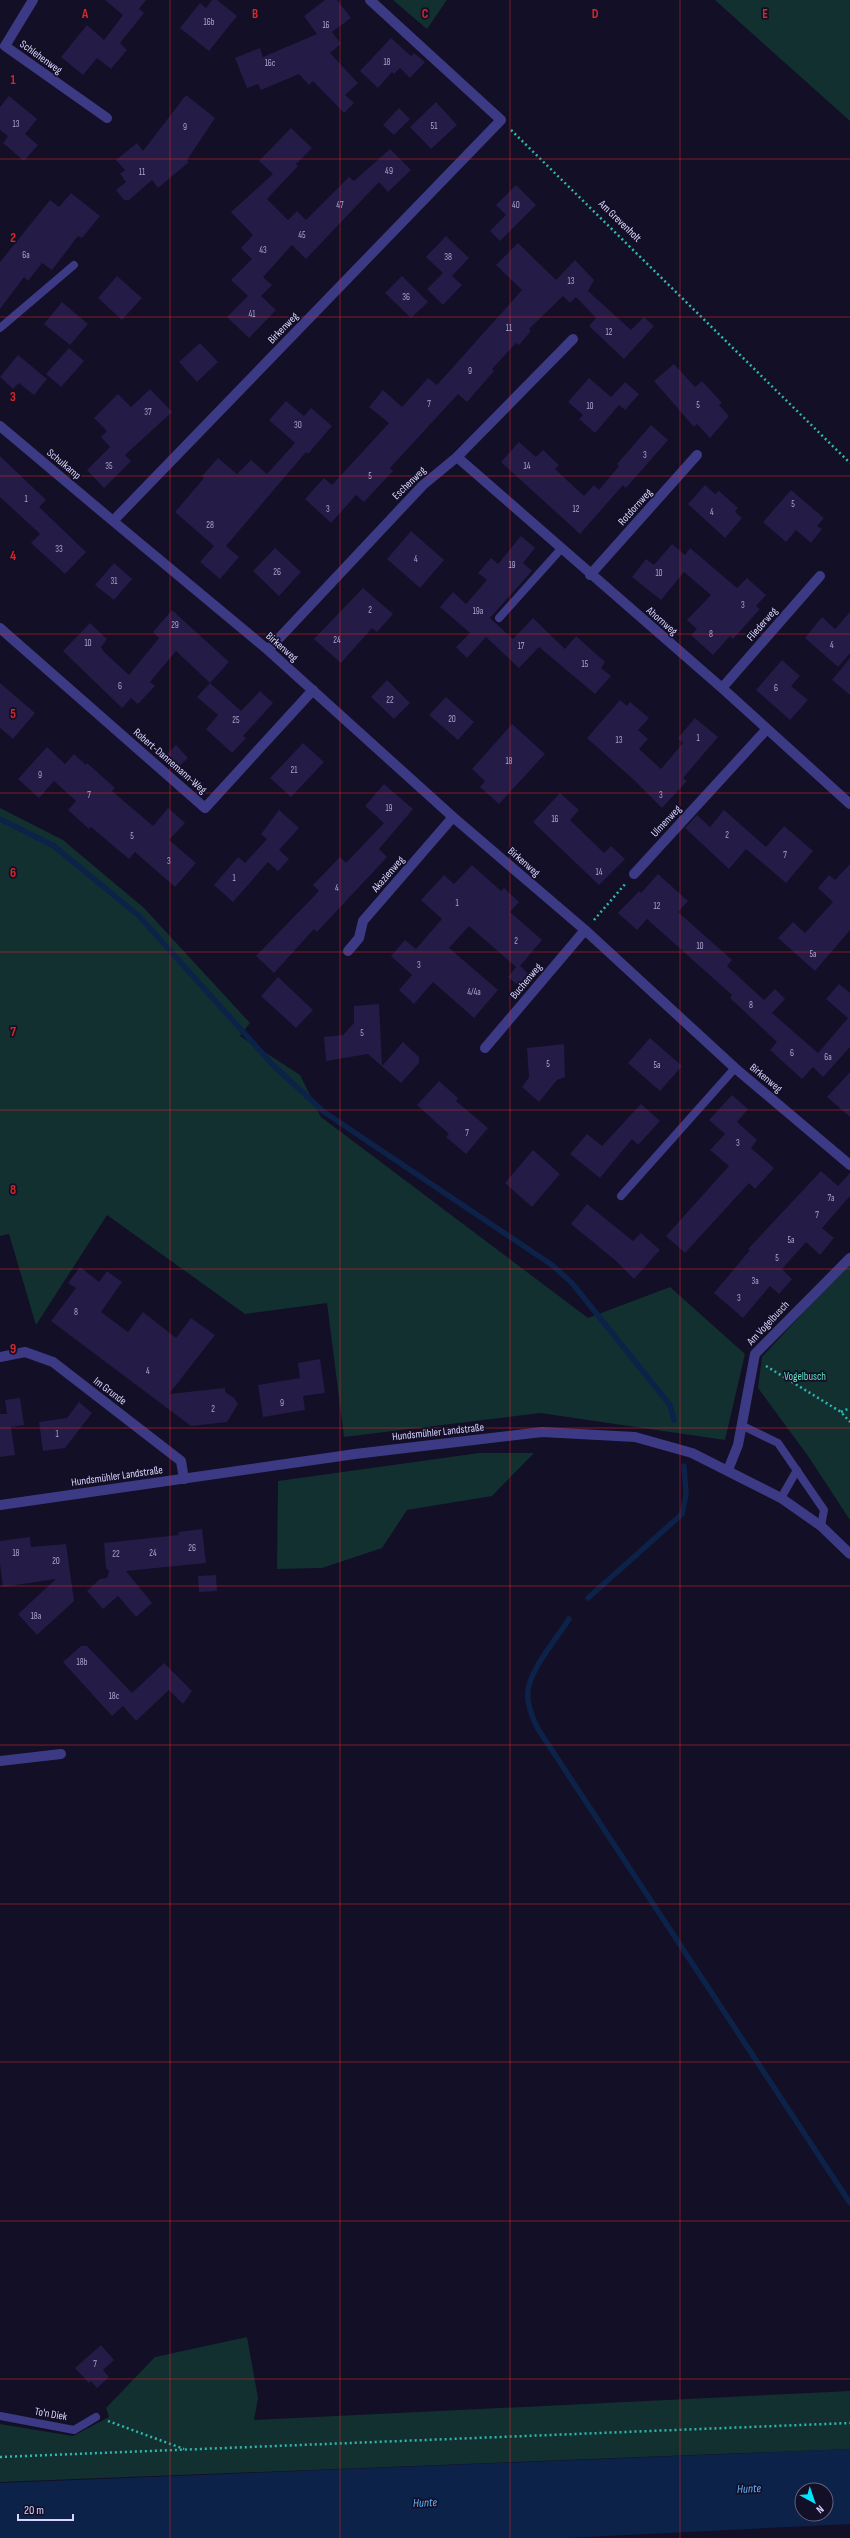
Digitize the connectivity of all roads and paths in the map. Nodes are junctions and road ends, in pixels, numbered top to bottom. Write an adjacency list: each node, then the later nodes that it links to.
1 (34, 0): 3 (street, Schlehenweg)
2 (370, 0): 4 (street)
3 (107, 118)
4 (501, 120): 11 (path, Am Grevenholt); 12 (street, Birkenweg)
5 (74, 265): 6 (lane)
6 (0, 328)
7 (573, 339): 10 (street, Eschenweg)
8 (0, 426): 12 (street, Schulkamp)
9 (697, 455): 14 (street, Rotdornweg)
10 (457, 457): 13 (street, Ahornweg); 18 (street, Eschenweg)
11 (850, 463)
12 (113, 521): 18 (street, Birkenweg)
13 (561, 549): 14 (street, Ahornweg); 16 (lane)
14 (590, 575): 19 (street, Ahornweg)
15 (820, 576): 19 (street, Fliederweg)
16 (500, 618)
17 (0, 628): 20 (street, Robert-Dannemann-Weg)
18 (268, 650): 20 (street, Birkenweg)
19 (722, 688): 21 (street, Ahornweg)
20 (313, 690): 23 (street, Birkenweg)
21 (766, 730): 22 (street, Ahornweg); 24 (street, Ulmenweg)
22 (850, 804)
23 (453, 817): 25 (street, Birkenweg); 26 (street, Akazienweg)
24 (634, 874): 25 (path)
25 (585, 930): 27 (street, Buchenweg); 28 (street, Birkenweg)
26 (348, 951)
27 (484, 1048)
28 (735, 1068): 29 (street, Birkenweg); 30 (lane)
29 (850, 1165)
30 (621, 1196)
31 (850, 1258): 33 (street, Am Vogelbusch)
32 (0, 1357): 40 (street, Im Grunde)
33 (753, 1358): 35 (path); 37 (street, Am Vogelbusch)
34 (850, 1408): 35 (path)
35 (841, 1412): 36 (path)
36 (850, 1422)
37 (742, 1426): 38 (street, Am Vogelbusch); 39 (lane)
38 (728, 1470): 40 (street, Hundsmühler Landstraße); 41 (street, Hundsmühler Landstraße)
39 (797, 1470): 41 (lane); 43 (lane)
40 (184, 1479): 42 (street, Hundsmühler Landstraße)
41 (781, 1498): 43 (street, Hundsmühler Landstraße)
42 (0, 1505)
43 (821, 1526): 44 (street, Hundsmühler Landstraße)
44 (850, 1554)
45 (61, 1754): 46 (street)
46 (0, 1761)
47 (0, 2416): 48 (lane, To'n Diek)
48 (96, 2417): 50 (path)
49 (850, 2423): 50 (path)
50 (186, 2449): 51 (path)
51 (0, 2457)

